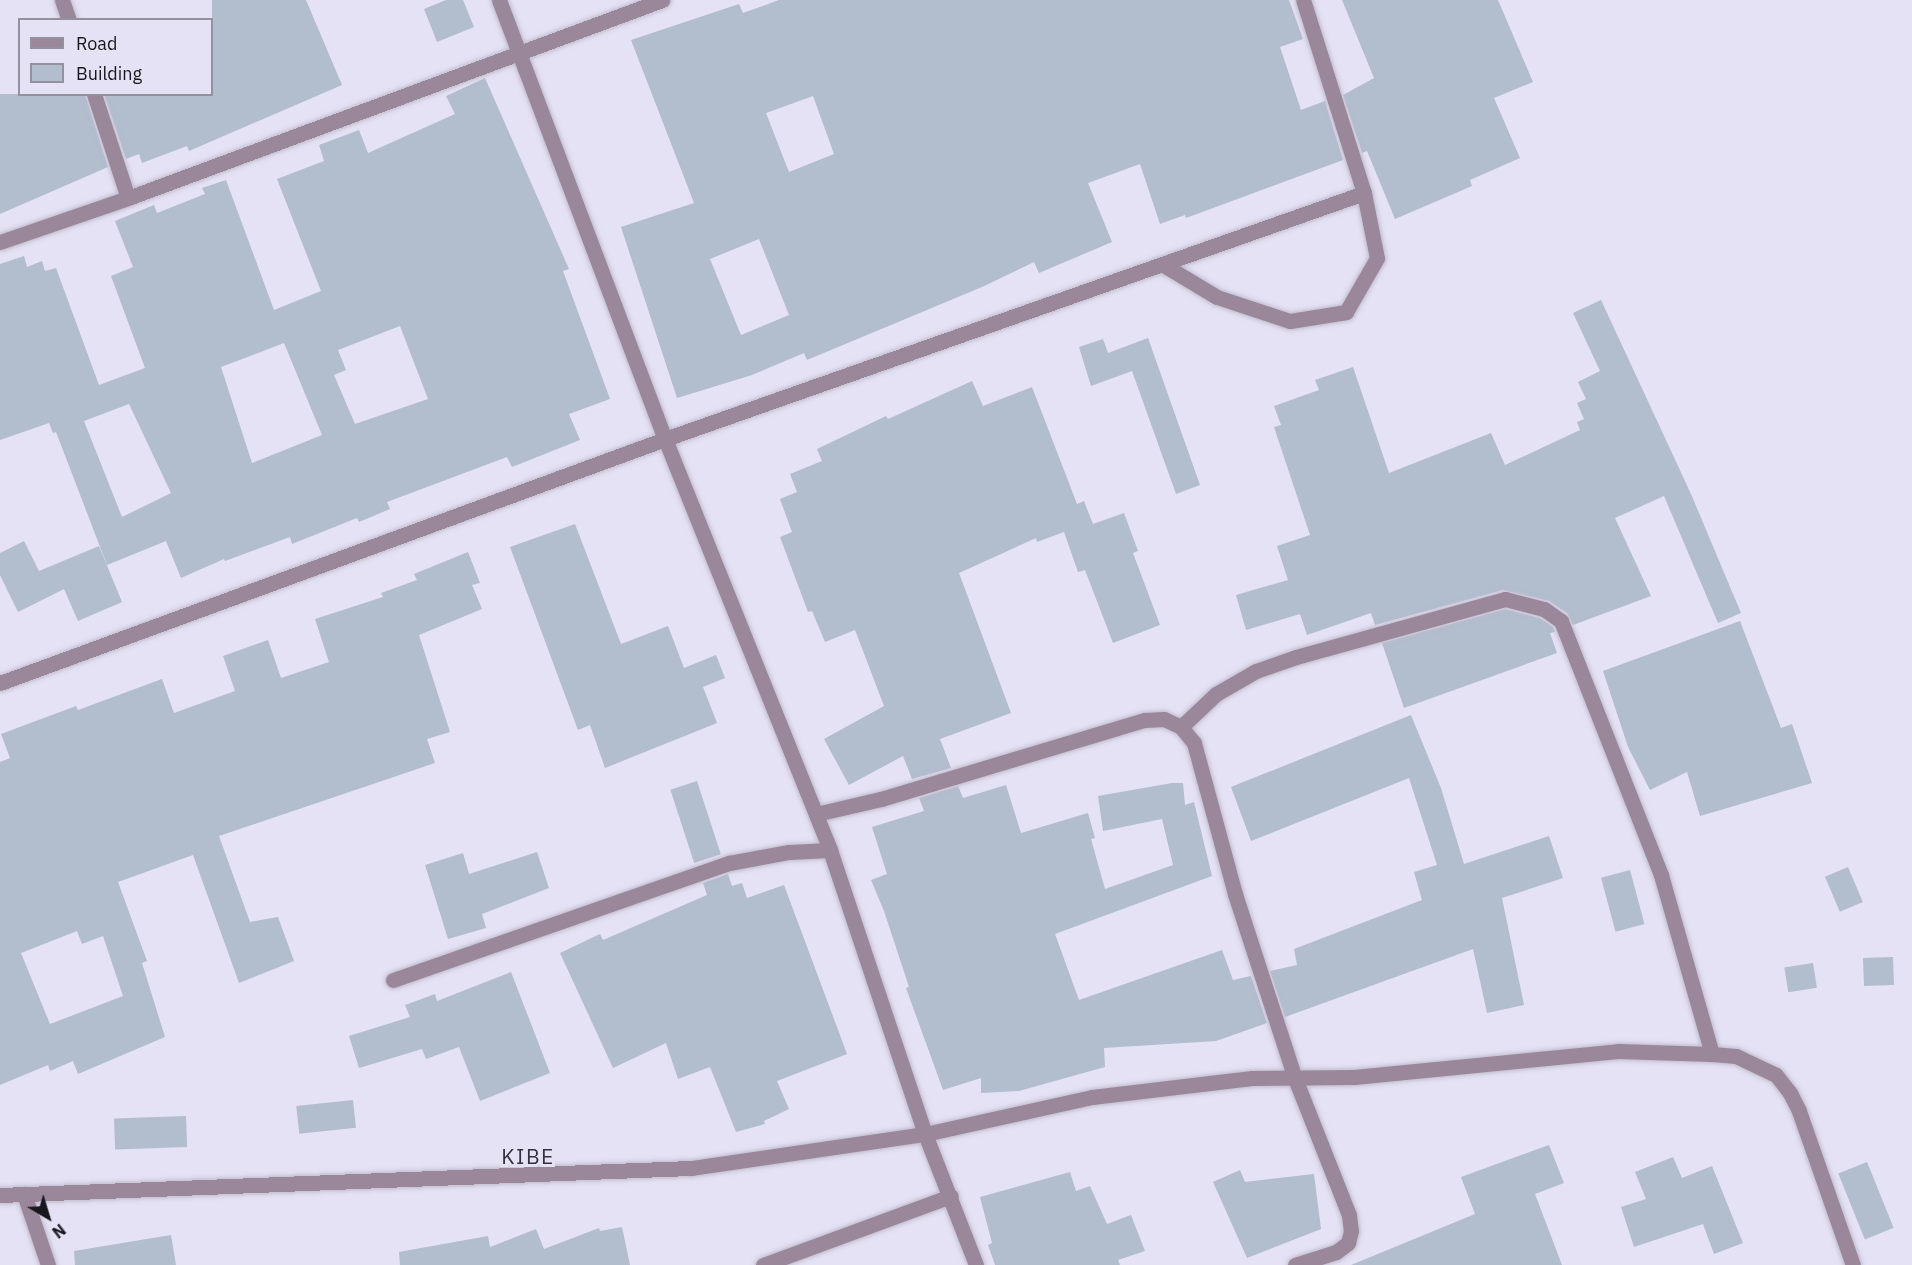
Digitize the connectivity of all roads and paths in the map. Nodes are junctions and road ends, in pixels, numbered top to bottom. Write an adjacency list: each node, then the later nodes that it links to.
1 (62, 0): 5 (street)
2 (499, 0): 6 (street)
3 (662, 0): 6 (street)
4 (1303, 0): 8 (street)
5 (68, 18)
6 (518, 54): 9 (street); 12 (street)
7 (95, 96): 9 (street)
8 (1364, 193): 11 (street); 11 (street)
9 (128, 198): 10 (street)
10 (0, 242)
11 (1162, 264): 12 (street)
12 (664, 439): 13 (street); 15 (street)
13 (0, 683)
14 (1181, 727): 15 (street); 18 (street); 19 (street)
15 (816, 814): 16 (street)
16 (830, 850): 17 (street); 20 (street)
17 (393, 980)
18 (1712, 1054): 19 (street); 28 (street)
19 (1294, 1076): 20 (street); 27 (street)
20 (925, 1134): 21 (street); 23 (street)
21 (24, 1194): 22 (street); 24 (street)
22 (0, 1195)
23 (951, 1196): 25 (street); 26 (street)
24 (48, 1265)
25 (763, 1265)
26 (976, 1265)
27 (1295, 1265)
28 (1852, 1265)

